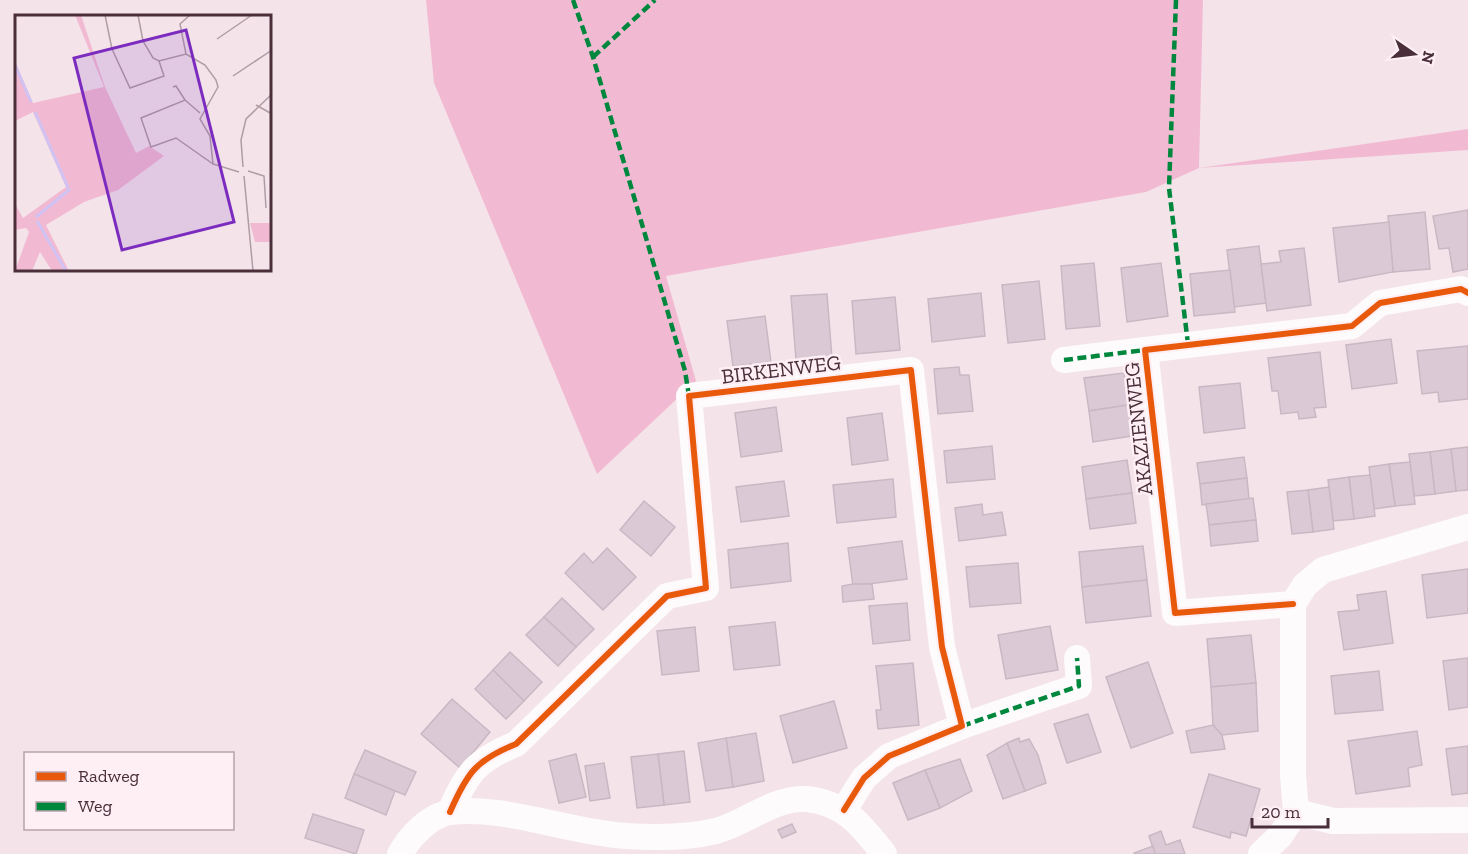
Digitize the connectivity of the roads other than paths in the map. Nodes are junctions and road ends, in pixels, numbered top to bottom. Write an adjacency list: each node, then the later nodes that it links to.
1 (1468, 293): 2 (street, AKAZIENWEG)
2 (1146, 350): 3 (street, AKAZIENWEG); 5 (street, AKAZIENWEG)
3 (1064, 360)
4 (1468, 527): 5 (street)
5 (1293, 604): 10 (street)
6 (1077, 658): 7 (street)
7 (962, 726): 8 (street); 9 (street, BIRKENWEG)
8 (844, 810): 9 (street); 13 (street)
9 (450, 812): 12 (street)
10 (1296, 812): 11 (street); 14 (street)
11 (1468, 820)
12 (400, 854)
13 (884, 854)
14 (1261, 854)

